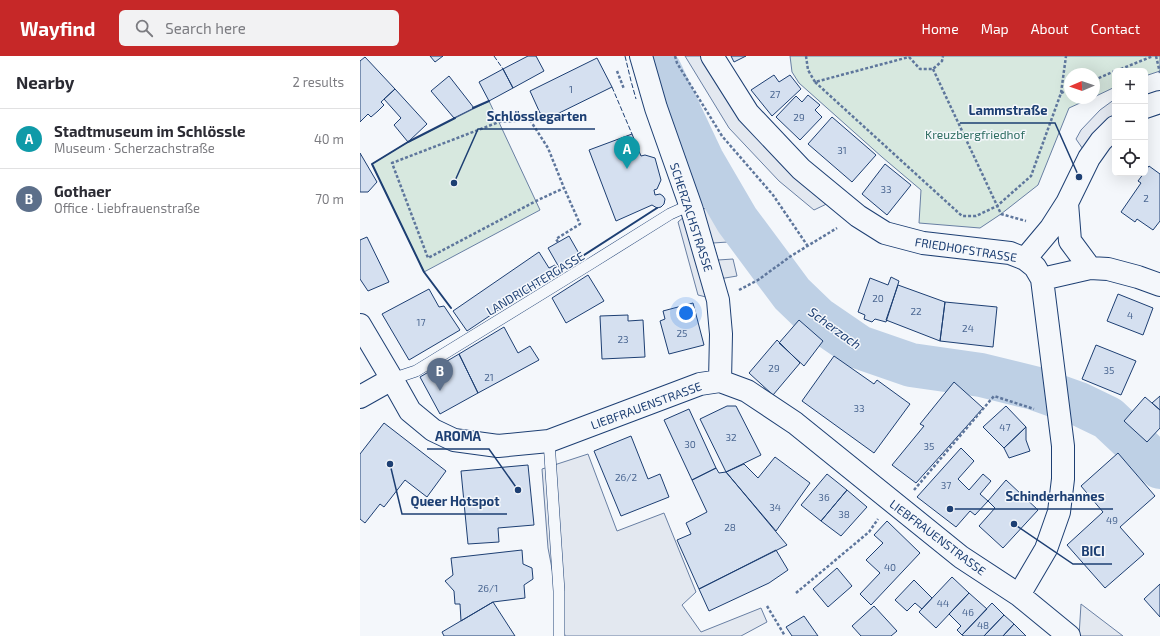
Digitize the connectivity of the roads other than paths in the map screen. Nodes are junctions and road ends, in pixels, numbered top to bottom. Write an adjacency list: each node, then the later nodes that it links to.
1 (641, 56): 7 (street, SCHERZACHSTRASSE)
2 (712, 56): 8 (street, FRIEDHOFSTRASSE)
3 (1160, 102): 4 (street)
4 (1148, 105)
5 (1112, 130): 6 (street)
6 (1067, 203): 8 (street); 9 (street)
7 (690, 205): 13 (street, SCHERZACHSTRASSE); 14 (lane, LANDRICHTERGASSE)
8 (1025, 259): 10 (street, FRIEDHOFSTRASSE)
9 (1090, 268): 10 (street); 11 (street)
10 (1042, 278): 17 (street)
11 (1160, 285)
12 (360, 325): 14 (street, LIEBFRAUENSTRASSE)
13 (720, 373): 16 (street, LIEBFRAUENSTRASSE); 17 (street, LIEBFRAUENSTRASSE)
14 (392, 380): 15 (street); 16 (street, LIEBFRAUENSTRASSE)
15 (360, 396)
16 (549, 441): 18 (lane)
17 (1019, 595): 19 (street, LIEBFRAUENSTRASSE)
18 (559, 636)
19 (1069, 636)

